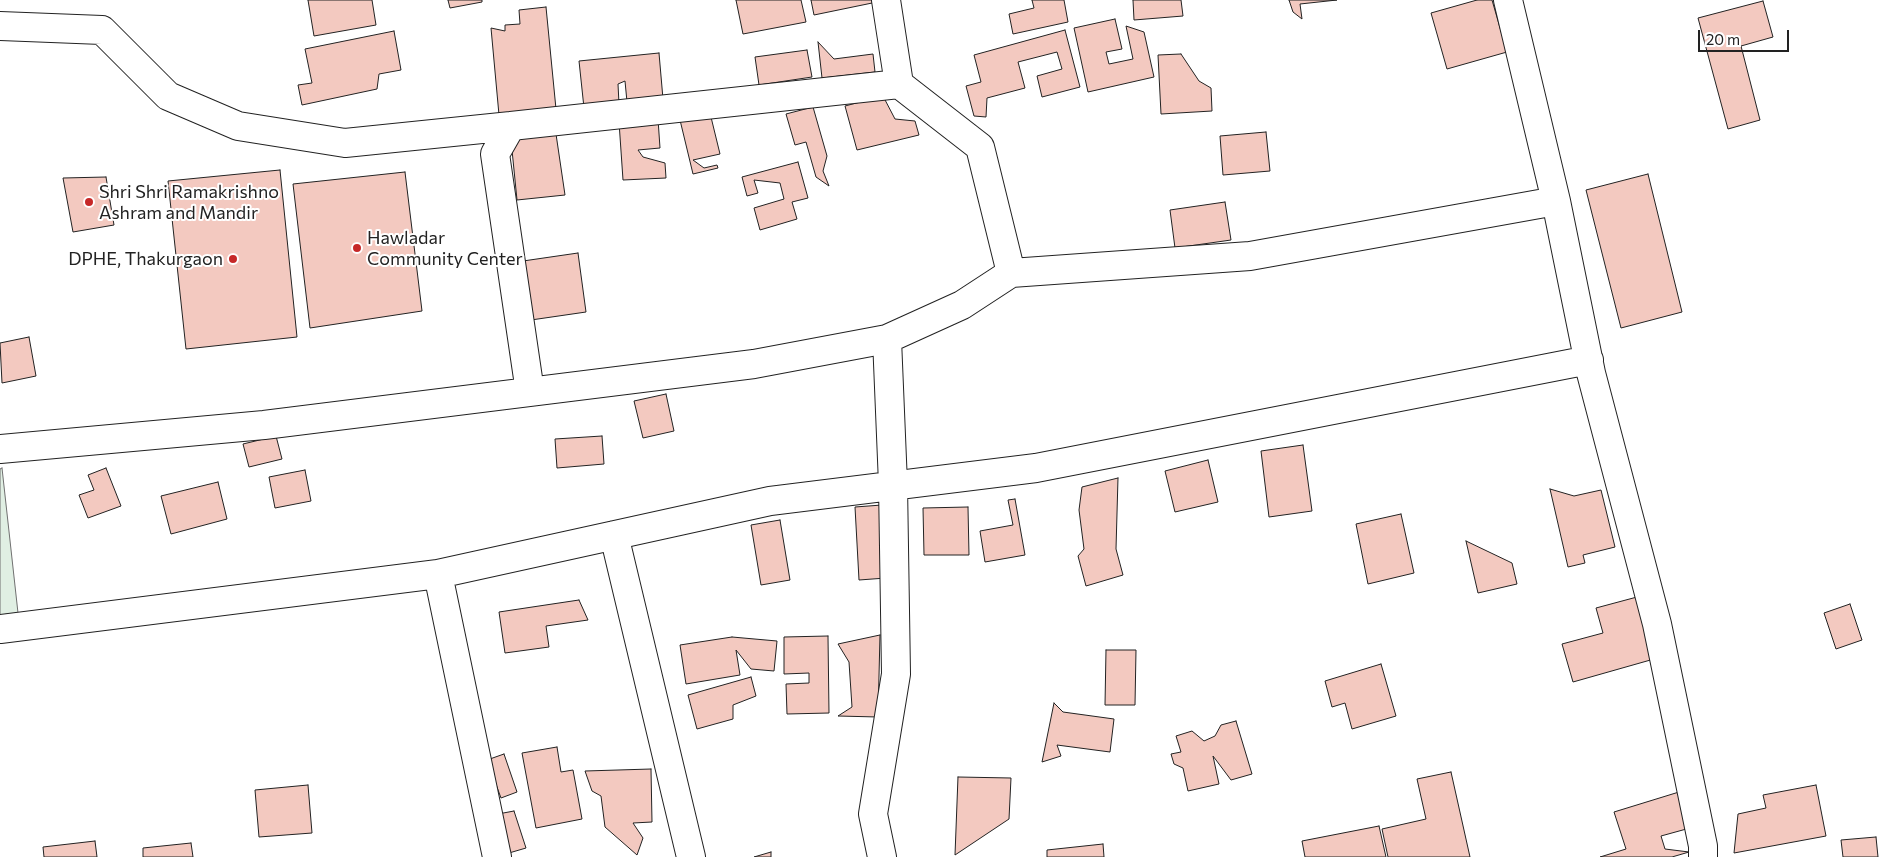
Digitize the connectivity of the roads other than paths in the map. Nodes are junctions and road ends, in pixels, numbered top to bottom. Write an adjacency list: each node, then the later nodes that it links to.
1 (886, 0): 4 (street)
2 (1508, 0): 6 (street)
3 (0, 26): 5 (street)
4 (899, 84): 5 (street); 7 (street)
5 (511, 126): 10 (street)
6 (1556, 201): 7 (street); 9 (street)
7 (1011, 273): 8 (street)
8 (887, 339): 10 (street); 12 (street)
9 (1589, 360): 12 (street); 19 (street)
10 (530, 392): 11 (street)
11 (0, 449)
12 (893, 484): 13 (street); 18 (street)
13 (614, 535): 14 (street); 17 (street)
14 (438, 574): 15 (street); 16 (street)
15 (0, 629)
16 (497, 857)
17 (691, 857)
18 (882, 857)
19 (1703, 857)

